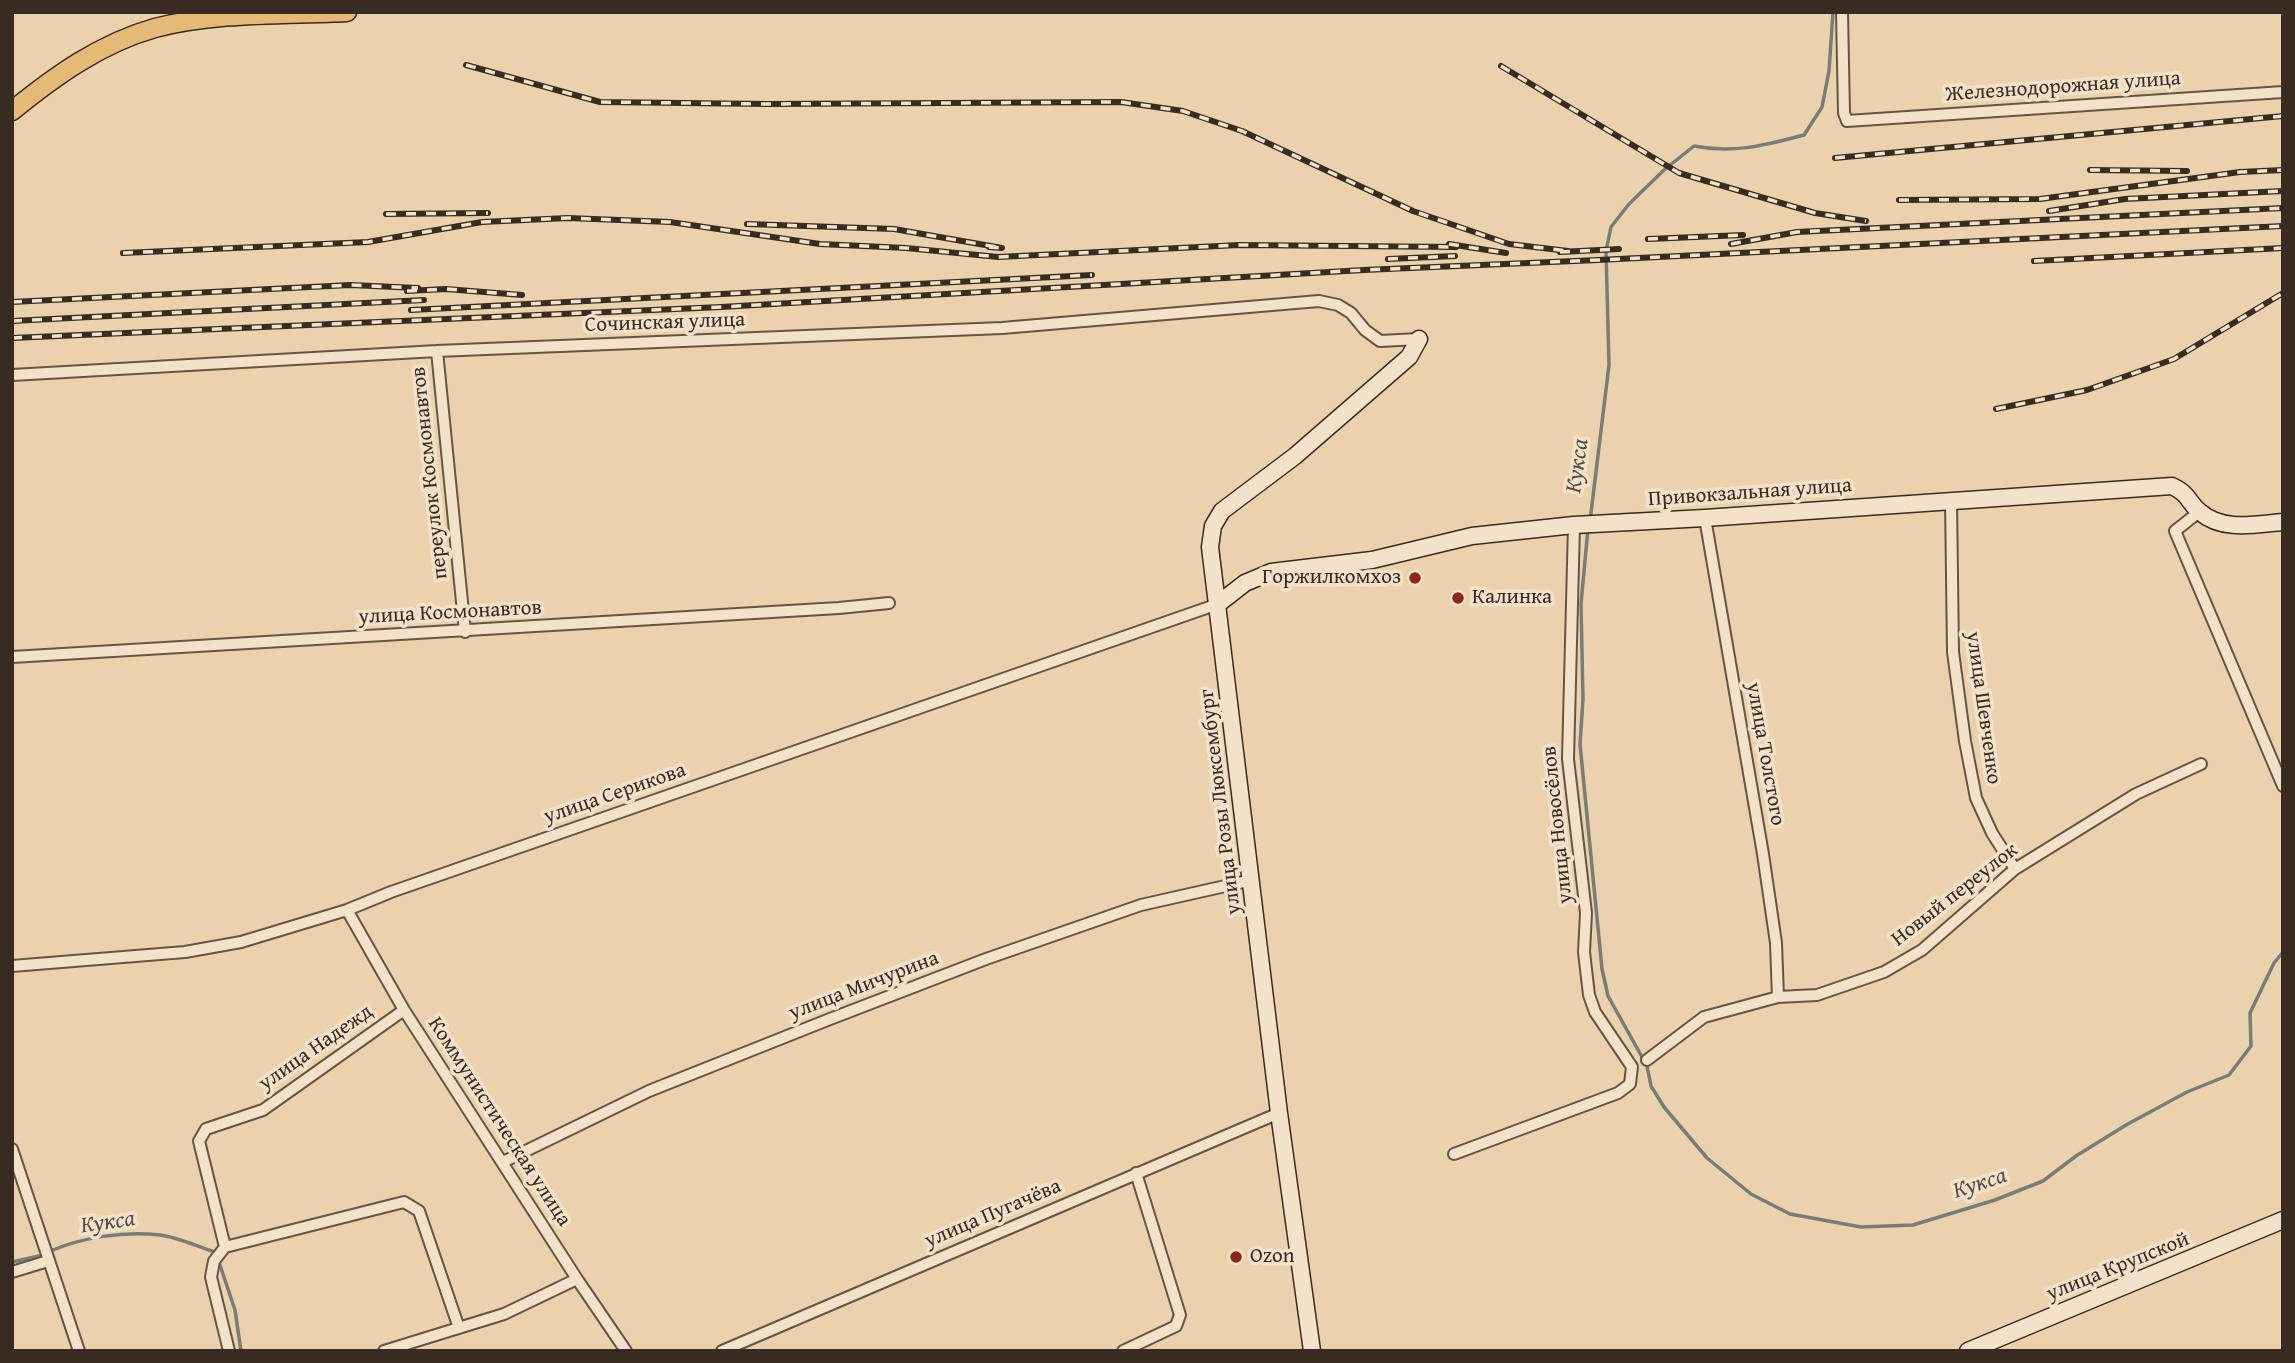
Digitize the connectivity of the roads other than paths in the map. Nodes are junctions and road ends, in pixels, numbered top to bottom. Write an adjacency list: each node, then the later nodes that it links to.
1 (347, 12): 4 (main road)
2 (1842, 12): 3 (street, Железнодорожная улица)
3 (2283, 92)
4 (12, 111)
5 (1419, 339): 6 (street, Сочинская улица); 14 (street, улица Розы Люксембург)
6 (437, 351): 7 (street, Сочинская улица); 15 (street, переулок Космонавтов)
7 (12, 375)
8 (1951, 500): 9 (street, Привокзальная улица); 10 (street, Привокзальная улица); 19 (street, улица Шевченко)
9 (2199, 512): 11 (street, Привокзальная улица); 18 (street)
10 (1705, 518): 12 (street, Привокзальная улица); 23 (street, улица Толстого)
11 (2283, 522)
12 (1584, 525): 14 (street, Привокзальная улица); 28 (street, улица Новосёлов)
13 (889, 603): 15 (street, улица Космонавтов)
14 (1218, 604): 20 (street, улица Розы Люксембург); 21 (street, улица Серикова)
15 (466, 632): 16 (street, улица Космонавтов)
16 (12, 657)
17 (2201, 764): 19 (street, Новый переулок)
18 (2283, 786)
19 (2015, 869): 23 (street, Новый переулок)
20 (1252, 880): 26 (street, улица Розы Люксембург); 29 (street, улица Мичурина)
21 (347, 910): 22 (street, улица Серикова); 24 (street, Коммунистическая улица)
22 (12, 966)
23 (1779, 997): 25 (street, Новый переулок)
24 (404, 1010): 29 (street, Коммунистическая улица); 32 (street, улица Надежд)
25 (1647, 1060)
26 (1279, 1113): 30 (street, улица Пугачёва); 44 (street, улица Розы Люксембург)
27 (12, 1149): 33 (street)
28 (1454, 1154)
29 (503, 1162): 35 (street, Коммунистическая улица)
30 (1136, 1173): 42 (street, улица Пугачёва); 43 (street)
31 (2283, 1220): 37 (street, улица Крупской)
32 (225, 1247): 36 (street); 39 (street)
33 (48, 1261): 34 (street); 38 (street)
34 (12, 1272)
35 (577, 1279): 36 (street); 41 (street, Коммунистическая улица)
36 (459, 1328): 40 (street)
37 (1993, 1346): 45 (street, улица Крупской)
38 (79, 1351)
39 (229, 1351)
40 (384, 1351)
41 (626, 1351)
42 (722, 1351)
43 (1123, 1351)
44 (1312, 1351)
45 (1968, 1351)

